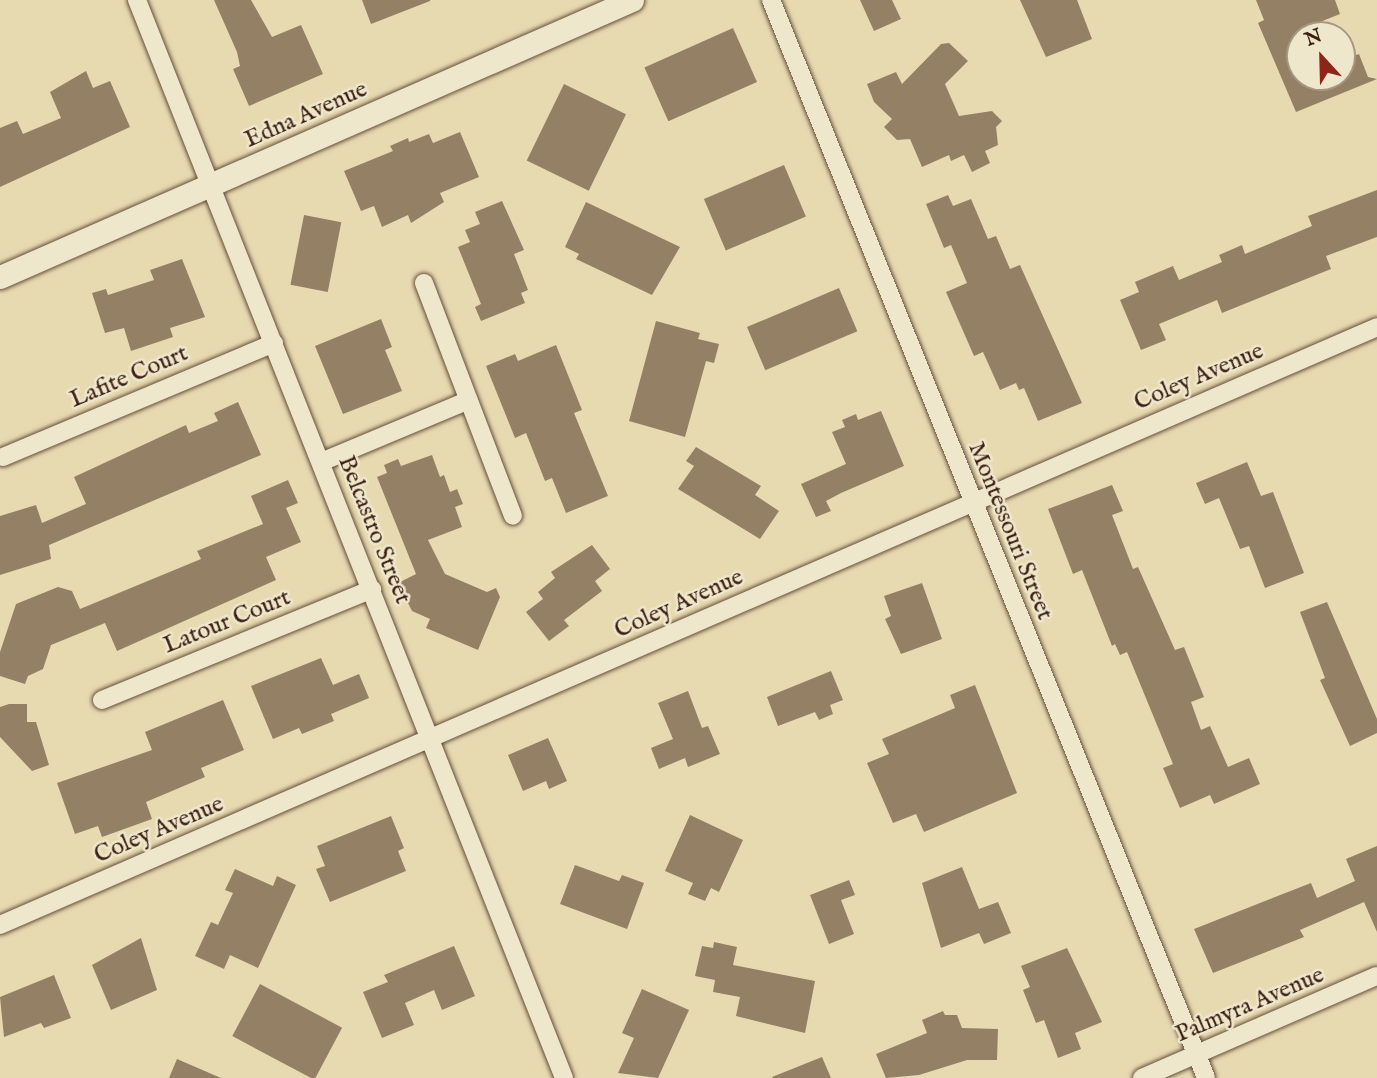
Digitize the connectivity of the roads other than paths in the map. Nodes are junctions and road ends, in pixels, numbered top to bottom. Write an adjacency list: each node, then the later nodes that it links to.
1 (137, 0): 4 (street, Belcastro Street)
2 (632, 0): 4 (street, Edna Avenue)
3 (771, 0): 12 (street, Montessouri Street)
4 (211, 186): 5 (street, Edna Avenue); 8 (street, Belcastro Street)
5 (0, 277)
6 (425, 283): 9 (street)
7 (1377, 327): 12 (street, Coley Avenue)
8 (274, 343): 10 (street, Lafite Court); 11 (street, Belcastro Street)
9 (469, 400): 11 (street); 13 (street)
10 (3, 457)
11 (321, 462): 14 (street, Belcastro Street)
12 (971, 502): 16 (street, Coley Avenue); 19 (street, Montessouri Street)
13 (513, 516)
14 (372, 589): 15 (street, Latour Court); 16 (street, Belcastro Street)
15 (102, 700)
16 (432, 739): 17 (street, Coley Avenue); 20 (street, Belcastro Street)
17 (0, 925)
18 (1377, 976): 19 (street, Palmyra Avenue)
19 (1197, 1054): 21 (street, Palmyra Avenue); 22 (street, Montessouri Street)
20 (564, 1078)
21 (1142, 1078)
22 (1206, 1078)

